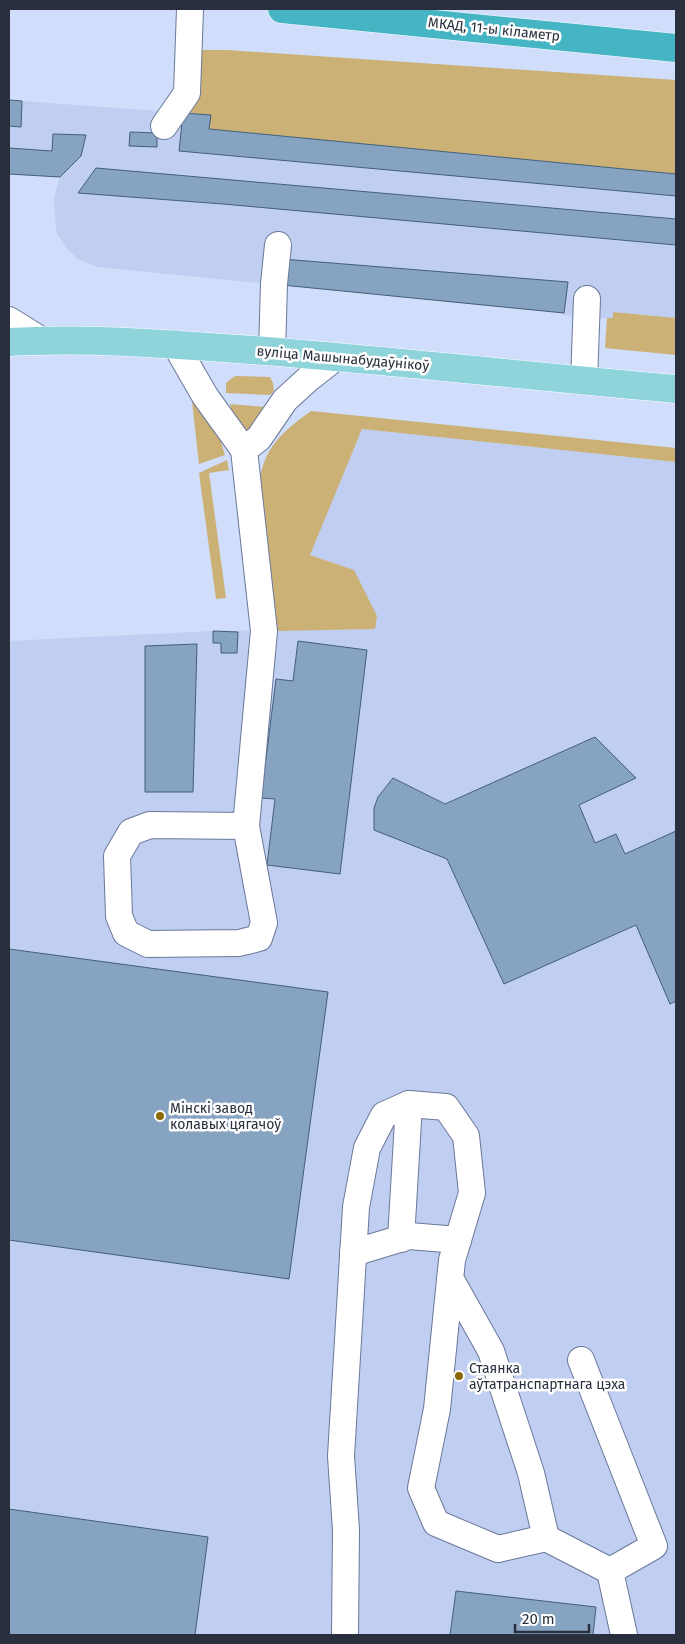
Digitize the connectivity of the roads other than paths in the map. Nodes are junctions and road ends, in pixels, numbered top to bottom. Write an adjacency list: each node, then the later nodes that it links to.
1 (190, 9): 4 (lane)
2 (282, 9): 3 (highway, МКАД, 11-ы кіламетр)
3 (676, 48)
4 (164, 126)
5 (278, 245): 11 (lane)
6 (587, 299): 13 (lane)
7 (9, 320): 8 (lane)
8 (41, 340): 9 (main road, вуліца Машынабудаўнікоў); 10 (main road, вуліца Машынабудаўнікоў)
9 (9, 342)
10 (175, 344): 11 (main road, вуліца Машынабудаўнікоў); 15 (lane)
11 (272, 352): 12 (main road, вуліца Машынабудаўнікоў)
12 (336, 357): 13 (main road, вуліца Машынабудаўнікоў); 15 (lane)
13 (584, 381): 14 (main road, вуліца Машынабудаўнікоў)
14 (676, 389)
15 (244, 450): 16 (lane)
16 (246, 826): 16 (lane)
17 (409, 1104): 18 (lane); 19 (lane); 20 (lane)
18 (401, 1239): 19 (lane); 20 (lane)
19 (458, 1240): 21 (lane)
20 (354, 1253): 25 (lane)
21 (450, 1278): 23 (lane); 23 (lane)
22 (581, 1360): 24 (lane)
23 (546, 1538): 24 (lane)
24 (610, 1571): 26 (lane)
25 (345, 1635)
26 (624, 1635)

